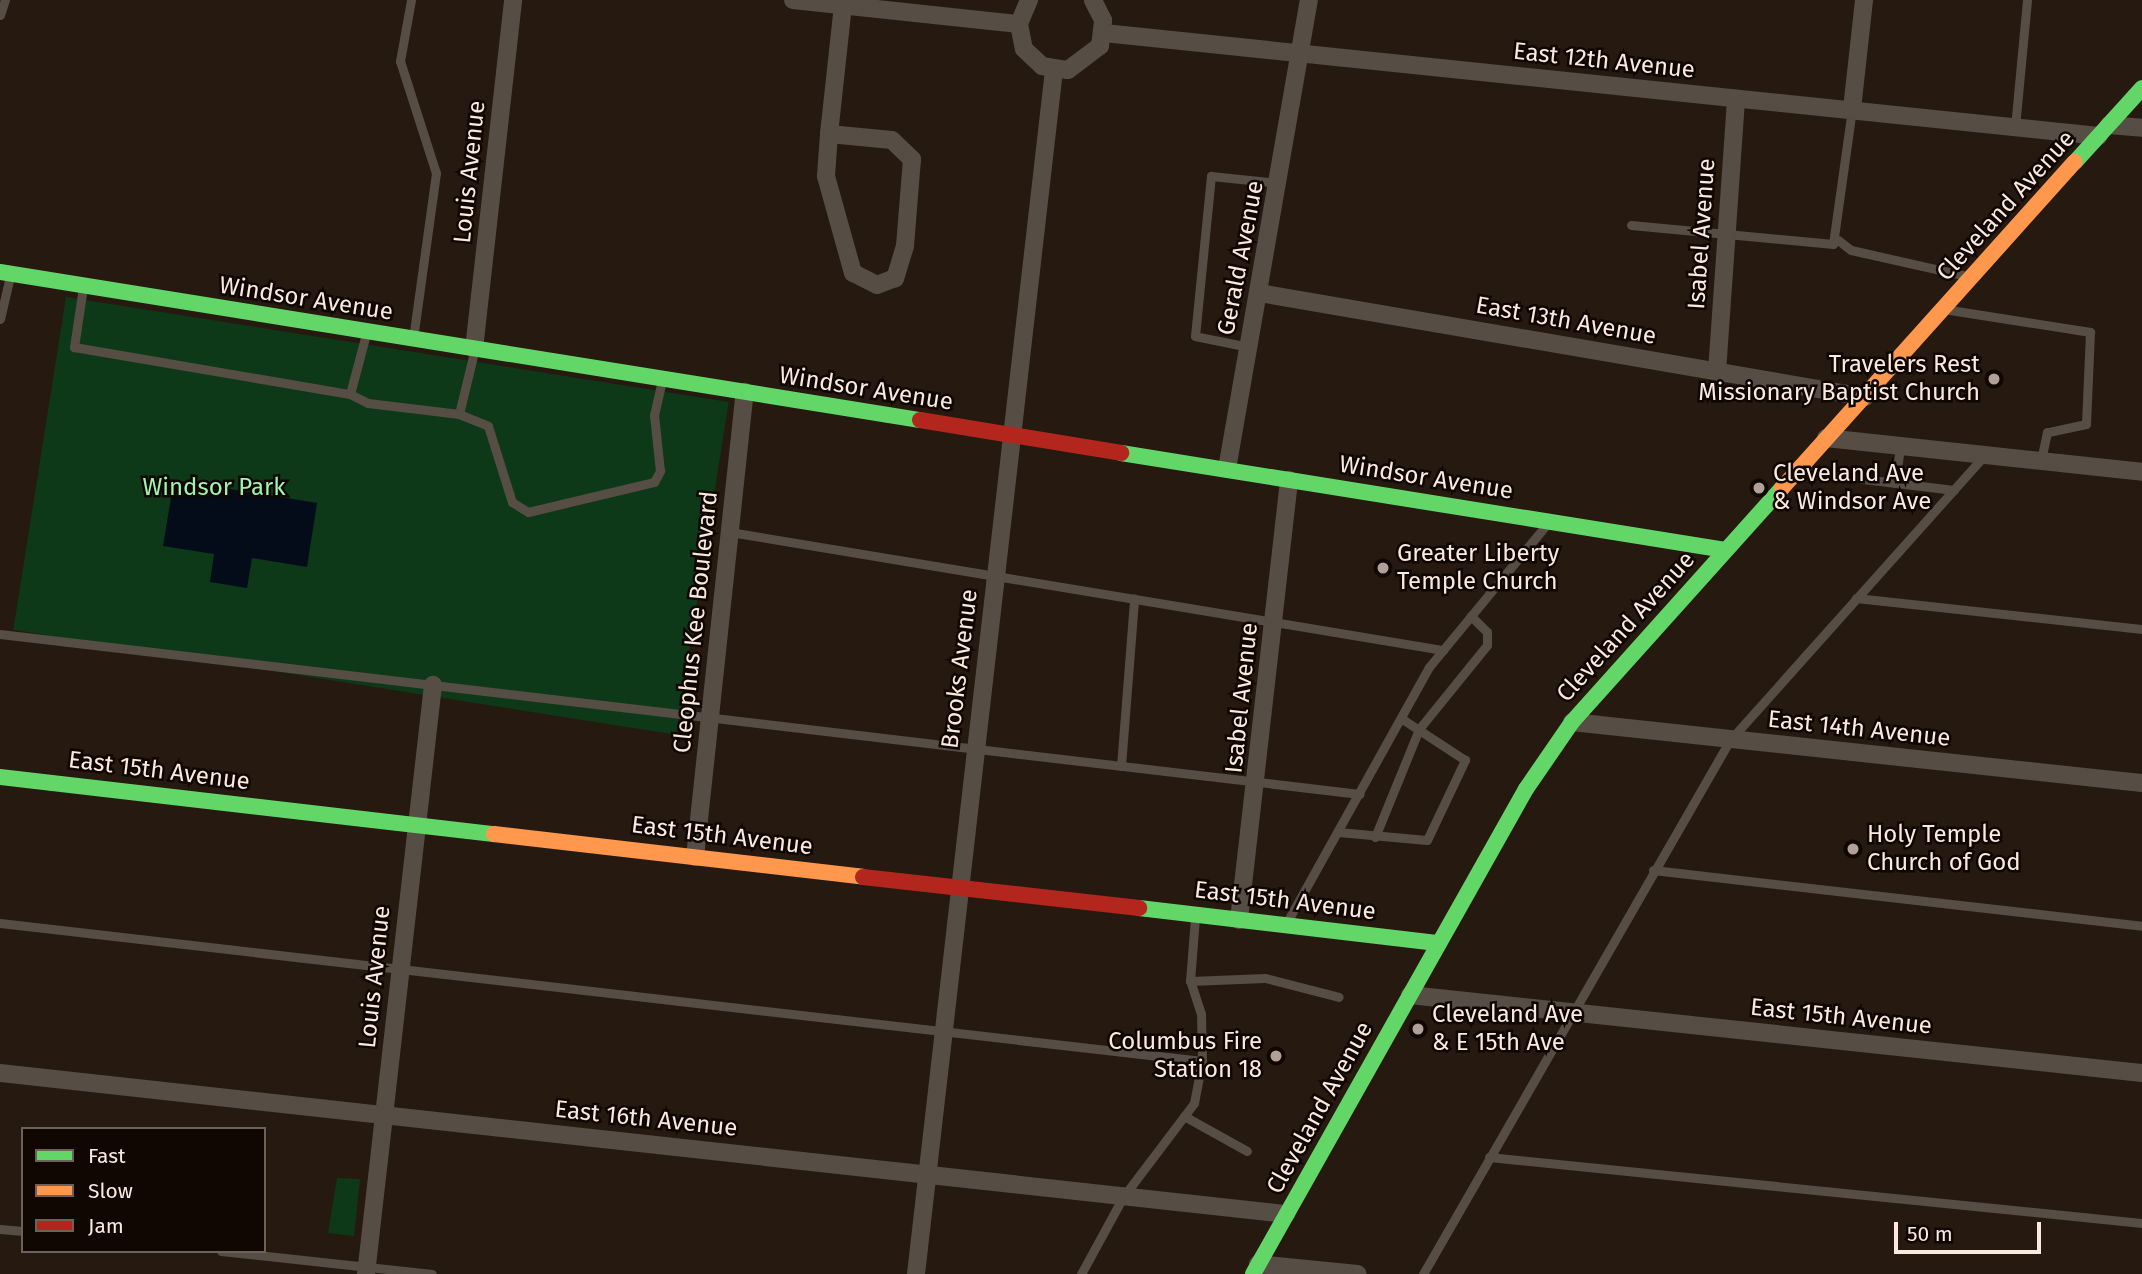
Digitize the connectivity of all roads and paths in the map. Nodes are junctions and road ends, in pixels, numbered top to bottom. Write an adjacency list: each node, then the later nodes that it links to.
1 (5, 0): 11 (lane)
2 (411, 0): 34 (lane)
3 (513, 0): 36 (street, Louis Avenue)
4 (793, 0): 10 (street)
5 (1029, 0): 12 (street)
6 (1093, 0): 13 (street)
7 (1309, 0): 14 (street, Gerald Avenue)
8 (1864, 0): 18 (street)
9 (2027, 0): 19 (lane)
10 (843, 6): 12 (street); 22 (street)
11 (0, 15)
12 (1019, 24): 15 (street)
13 (1104, 33): 14 (street, East 12th Avenue); 15 (street)
14 (1297, 54): 17 (street, East 12th Avenue); 23 (street, Gerald Avenue)
15 (1054, 70): 43 (street, Brooks Avenue)
16 (2142, 88): 21 (street, Cleveland Avenue)
17 (1736, 99): 18 (street, East 12th Avenue); 25 (street, Isabel Avenue)
18 (1852, 110): 19 (street, East 12th Avenue); 26 (lane)
19 (2015, 127): 21 (street, East 12th Avenue)
20 (2142, 128): 21 (street, East 12th Avenue)
21 (2104, 130): 28 (street, Cleveland Avenue)
22 (829, 134): 22 (street)
23 (1281, 183): 30 (street, Gerald Avenue); 35 (lane)
24 (1631, 225): 25 (lane)
25 (1727, 235): 26 (lane); 37 (street, Isabel Avenue)
26 (1838, 240): 28 (lane)
27 (5, 273): 29 (street, Windsor Avenue); 32 (lane)
28 (1972, 278): 31 (street, Cleveland Avenue)
29 (83, 286): 33 (street, Windsor Avenue); 40 (lane)
30 (1259, 293): 35 (street, Gerald Avenue); 37 (street, East 13th Avenue)
31 (1944, 309): 41 (street, Cleveland Avenue); 47 (lane)
32 (0, 318)
33 (367, 332): 34 (street, Windsor Avenue); 40 (lane)
34 (412, 340): 36 (street, Windsor Avenue)
35 (1249, 347): 48 (street, Gerald Avenue)
36 (474, 349): 38 (street, Windsor Avenue); 42 (lane)
37 (1717, 372): 41 (street, East 13th Avenue)
38 (662, 379): 39 (street, Windsor Avenue); 42 (lane)
39 (745, 392): 43 (street, Windsor Avenue); 55 (street, Cleophus Kee Boulevard)
40 (350, 394): 42 (lane)
41 (1865, 397): 44 (street, Cleveland Avenue)
42 (459, 414)
43 (1012, 437): 48 (street, Windsor Avenue); 57 (street, Brooks Avenue)
44 (1826, 438): 45 (street); 49 (street, Cleveland Avenue)
45 (1900, 446): 46 (street); 52 (lane)
46 (1985, 455): 47 (street); 53 (lane)
47 (2041, 461): 50 (street)
48 (1227, 469): 51 (street, Windsor Avenue)
49 (1796, 471): 52 (lane); 56 (street, Cleveland Avenue)
50 (2142, 472)
51 (1289, 480): 54 (street, Windsor Avenue); 61 (street, Isabel Avenue)
52 (1895, 483): 53 (lane)
53 (1954, 490): 58 (lane)
54 (1549, 521): 56 (street, Windsor Avenue); 60 (lane)
55 (730, 532): 57 (lane); 66 (street, Cleophus Kee Boulevard)
56 (1725, 550): 68 (street, Cleveland Avenue)
57 (996, 576): 59 (lane); 71 (street, Brooks Avenue)
58 (1856, 598): 62 (lane); 70 (lane)
59 (1134, 599): 61 (lane); 72 (lane)
60 (1471, 616): 64 (lane); 69 (lane)
61 (1275, 623): 64 (lane); 74 (street, Isabel Avenue)
62 (2142, 629)
63 (0, 634): 65 (lane)
64 (1443, 650): 67 (lane)
65 (433, 685): 66 (lane); 77 (street, Louis Avenue)
66 (710, 718): 71 (lane); 80 (street, Cleophus Kee Boulevard)
67 (1402, 719): 69 (lane); 76 (lane)
68 (1572, 722): 70 (street, East 14th Avenue); 88 (street, Cleveland Avenue)
69 (1419, 729): 79 (lane); 79 (lane)
70 (1730, 740): 75 (street, East 14th Avenue); 81 (lane)
71 (976, 750): 72 (lane); 82 (street, Brooks Avenue)
72 (1121, 766): 74 (lane)
73 (0, 777): 77 (street, East 15th Avenue)
74 (1259, 782): 76 (lane); 84 (street, Isabel Avenue)
75 (2142, 783)
76 (1360, 794): 78 (lane)
77 (417, 825): 80 (street, East 15th Avenue); 89 (street, Louis Avenue)
78 (1338, 832): 79 (lane); 86 (lane)
79 (1375, 837)
80 (695, 858): 82 (street, East 15th Avenue)
81 (1653, 870): 87 (lane); 93 (lane)
82 (960, 888): 83 (street, East 15th Avenue); 94 (street, Brooks Avenue)
83 (1195, 915): 84 (street, East 15th Avenue); 90 (lane)
84 (1239, 920): 86 (street, East 15th Avenue)
85 (0, 923): 89 (lane)
86 (1284, 926): 88 (street, East 15th Avenue)
87 (2142, 926)
88 (1438, 943): 91 (street, Cleveland Avenue)
89 (401, 969): 94 (lane); 98 (street, Louis Avenue)
90 (1190, 981): 92 (lane); 95 (lane)
91 (1410, 995): 93 (street, East 15th Avenue); 104 (street, Cleveland Avenue)
92 (1339, 998)
93 (1570, 1014): 97 (street, East 15th Avenue); 101 (lane)
94 (943, 1031): 95 (lane); 102 (street, Brooks Avenue)
95 (1202, 1061): 99 (lane)
96 (0, 1073): 98 (street, East 16th Avenue)
97 (2142, 1073)
98 (384, 1114): 102 (street, East 16th Avenue); 110 (street, Louis Avenue)
99 (1184, 1116): 100 (lane); 103 (lane)
100 (1247, 1151)
101 (1489, 1157): 105 (lane); 115 (lane)
102 (927, 1175): 103 (street, East 16th Avenue); 112 (street, Brooks Avenue)
103 (1123, 1197): 104 (street, East 16th Avenue); 113 (lane)
104 (1286, 1214): 109 (street, Cleveland Avenue)
105 (2142, 1223)
106 (0, 1229): 107 (lane)
107 (21, 1231)
108 (236, 1253): 110 (lane)
109 (1256, 1269): 114 (street)
110 (367, 1270): 111 (lane)
111 (432, 1274)
112 (916, 1274)
113 (1081, 1274)
114 (1358, 1274)
115 (1423, 1274)

